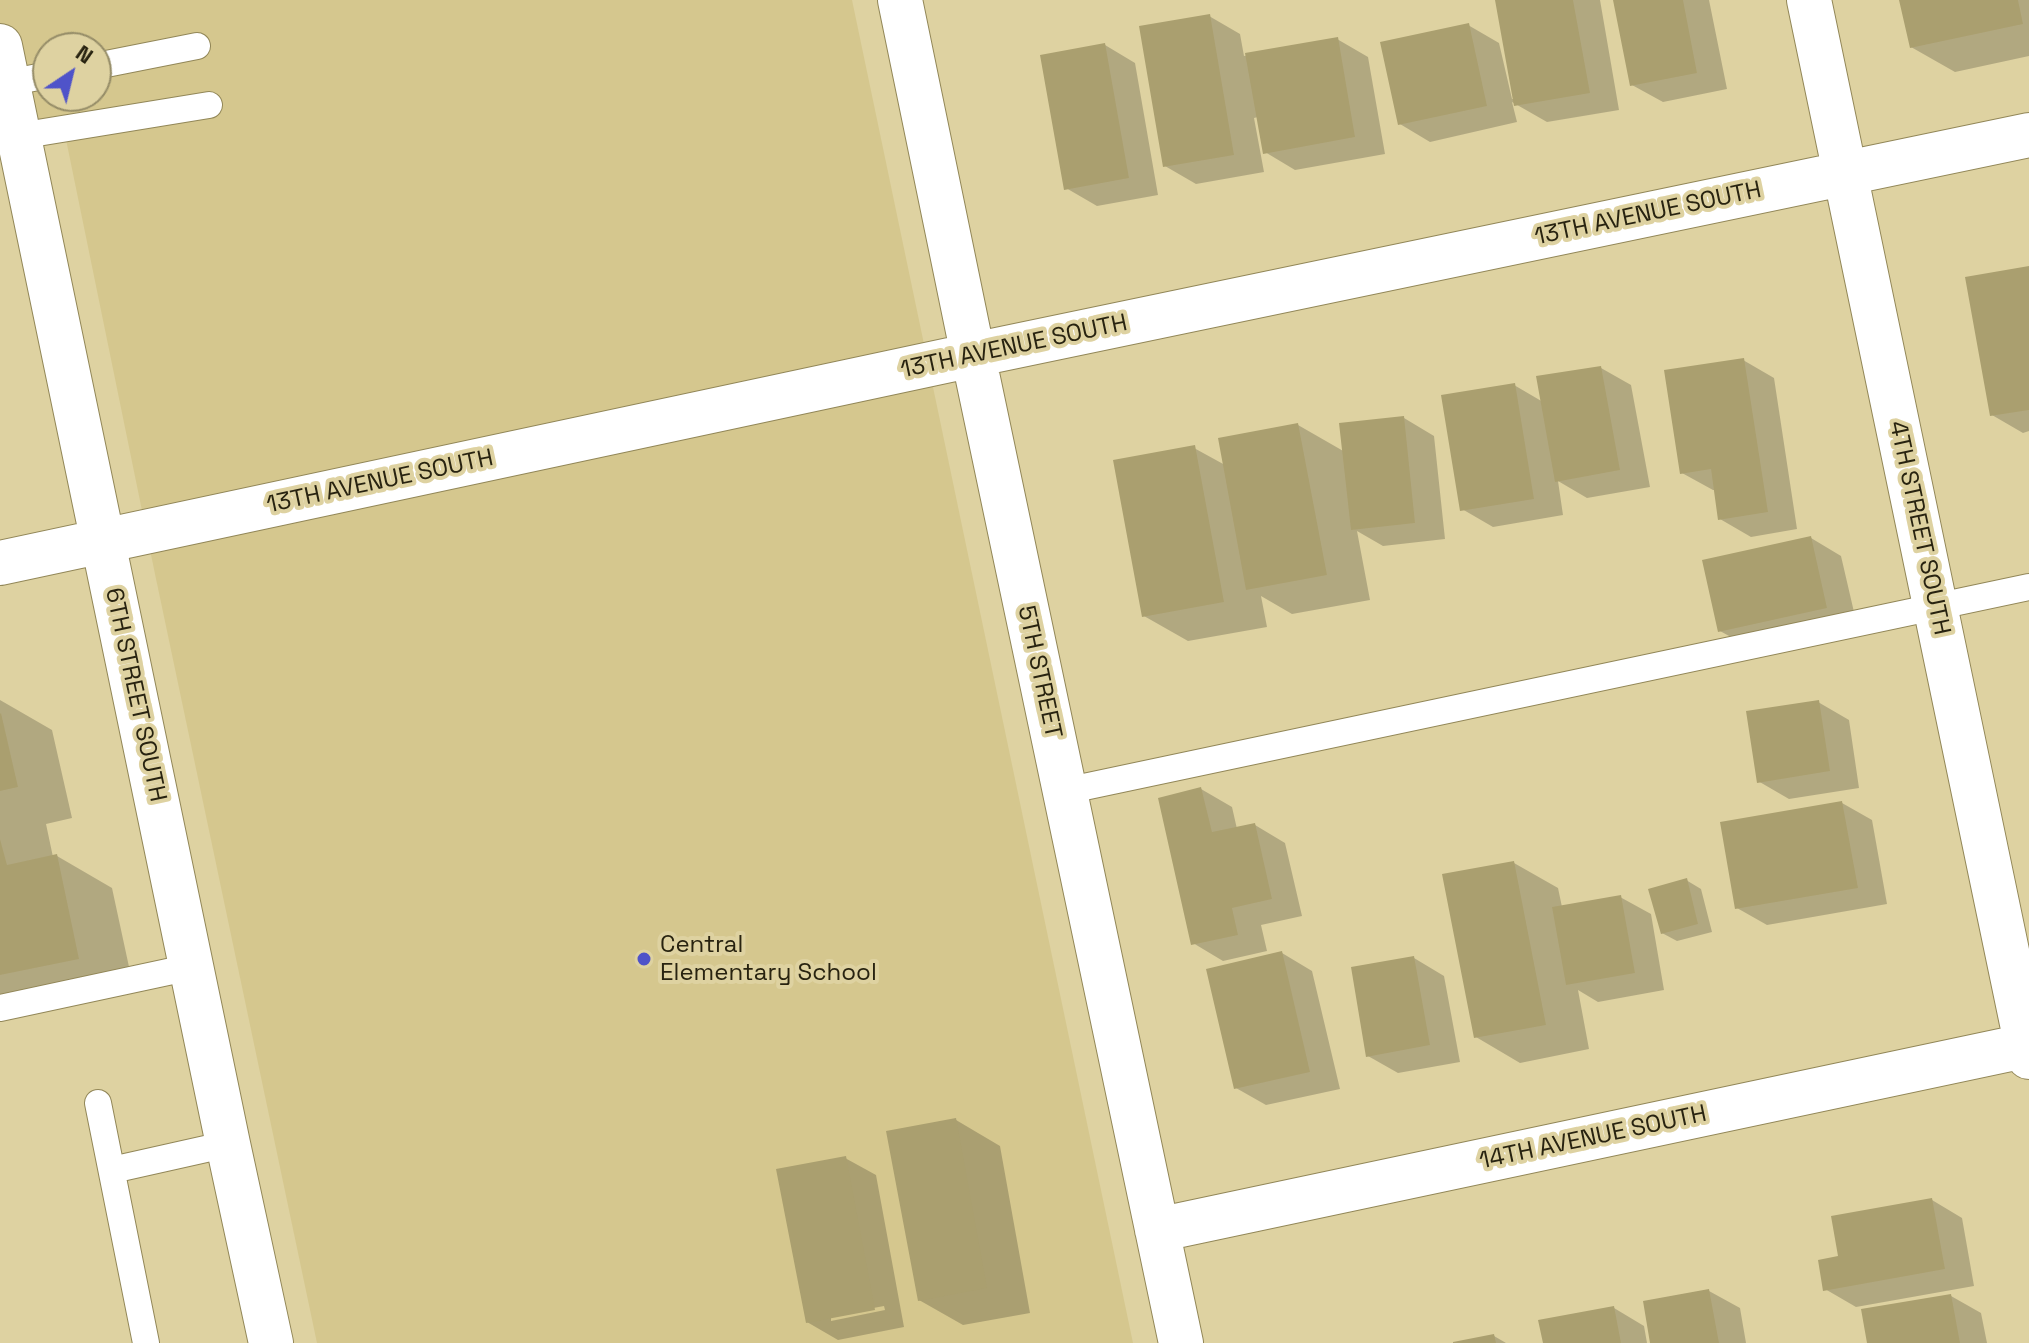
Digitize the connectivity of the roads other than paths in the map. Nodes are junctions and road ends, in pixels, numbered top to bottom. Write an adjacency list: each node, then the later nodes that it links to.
1 (900, 0): 9 (street, 5TH STREET)
2 (1809, 0): 8 (street, 4TH STREET SOUTH)
3 (197, 46): 4 (lane)
4 (112, 63)
5 (14, 91): 6 (lane); 10 (street, 6TH STREET SOUTH)
6 (209, 105)
7 (2029, 135): 8 (street, 13TH AVENUE SOUTH)
8 (1845, 174): 9 (street, 13TH AVENUE SOUTH); 13 (street, 4TH STREET SOUTH)
9 (973, 355): 10 (street, 13TH AVENUE SOUTH); 14 (street, 5TH STREET)
10 (103, 541): 11 (street, 13TH AVENUE SOUTH); 15 (street, 6TH STREET SOUTH)
11 (0, 563)
12 (2029, 587): 13 (lane)
13 (1935, 607): 14 (lane); 17 (street, 4TH STREET SOUTH)
14 (1065, 791): 21 (street, 5TH STREET)
15 (191, 967): 16 (lane); 19 (street, 6TH STREET SOUTH)
16 (0, 1008)
17 (2028, 1049): 21 (street, 14TH AVENUE SOUTH)
18 (98, 1103): 20 (lane)
19 (228, 1144): 20 (lane); 23 (street, 6TH STREET SOUTH)
20 (112, 1170): 22 (lane)
21 (1157, 1230): 24 (street, 5TH STREET)
22 (146, 1343)
23 (271, 1343)
24 (1181, 1343)

